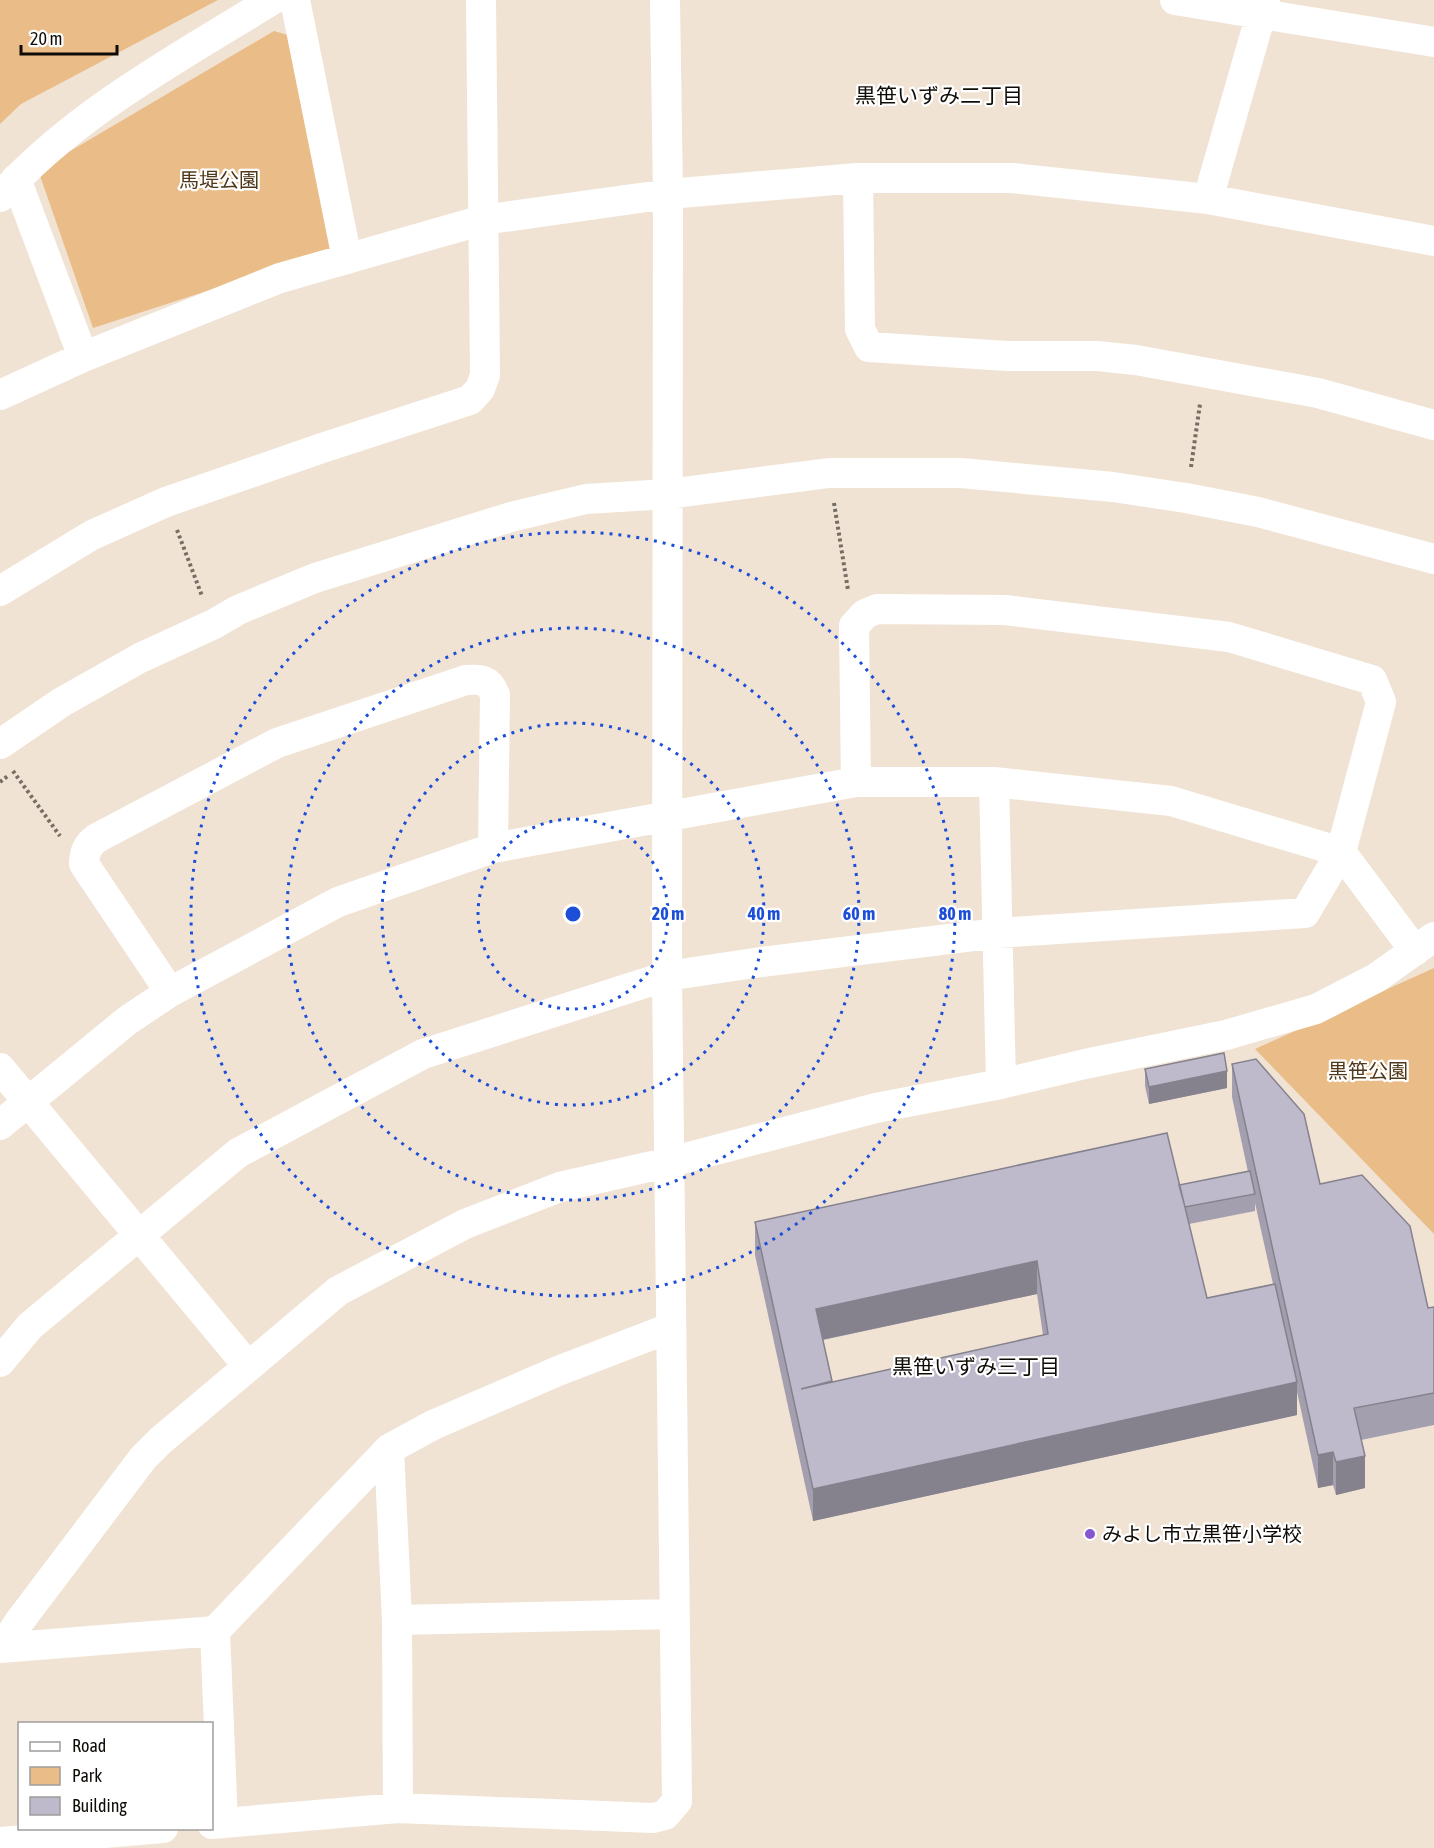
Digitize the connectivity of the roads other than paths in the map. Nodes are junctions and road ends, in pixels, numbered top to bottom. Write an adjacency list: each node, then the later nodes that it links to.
1 (272, 0): 9 (street)
2 (295, 0): 14 (street)
3 (481, 0): 12 (street)
4 (665, 0): 10 (street)
5 (1175, 0): 6 (street)
6 (1263, 6): 7 (street); 11 (street)
7 (1434, 42)
8 (858, 178): 10 (street); 11 (street); 17 (street)
9 (8, 188): 15 (street)
10 (668, 194): 12 (street); 18 (street)
11 (1208, 200): 13 (street)
12 (483, 220): 14 (street); 20 (street)
13 (1434, 241)
14 (347, 259): 15 (street)
15 (83, 357): 16 (street)
16 (0, 395)
17 (1434, 425)
18 (668, 494): 19 (street); 21 (street); 24 (street)
19 (1434, 559)
20 (0, 591)
21 (2, 743)
22 (855, 782): 23 (street); 24 (street); 26 (street)
23 (994, 782): 26 (street); 27 (street)
24 (668, 818): 25 (street); 29 (street)
25 (493, 848): 30 (street); 30 (street)
26 (1341, 852): 27 (street); 28 (street)
27 (998, 933): 29 (street); 32 (street)
28 (1424, 944): 32 (street)
29 (667, 976): 35 (street); 36 (street)
30 (170, 992): 33 (street)
31 (0, 1068): 33 (street)
32 (1001, 1084): 35 (street)
33 (28, 1101): 34 (street); 36 (street)
34 (0, 1125)
35 (670, 1162): 37 (street); 39 (street)
36 (139, 1236): 38 (street); 39 (street)
37 (670, 1328): 40 (street); 41 (street)
38 (0, 1362)
39 (248, 1366): 44 (street)
40 (389, 1449): 42 (street); 43 (street)
41 (674, 1614): 42 (street); 45 (street)
42 (397, 1620): 45 (street)
43 (215, 1631): 44 (street); 46 (street)
44 (1, 1648)
45 (398, 1809): 46 (street)
46 (217, 1824)
47 (140, 1830): 48 (street)
48 (0, 1842)

